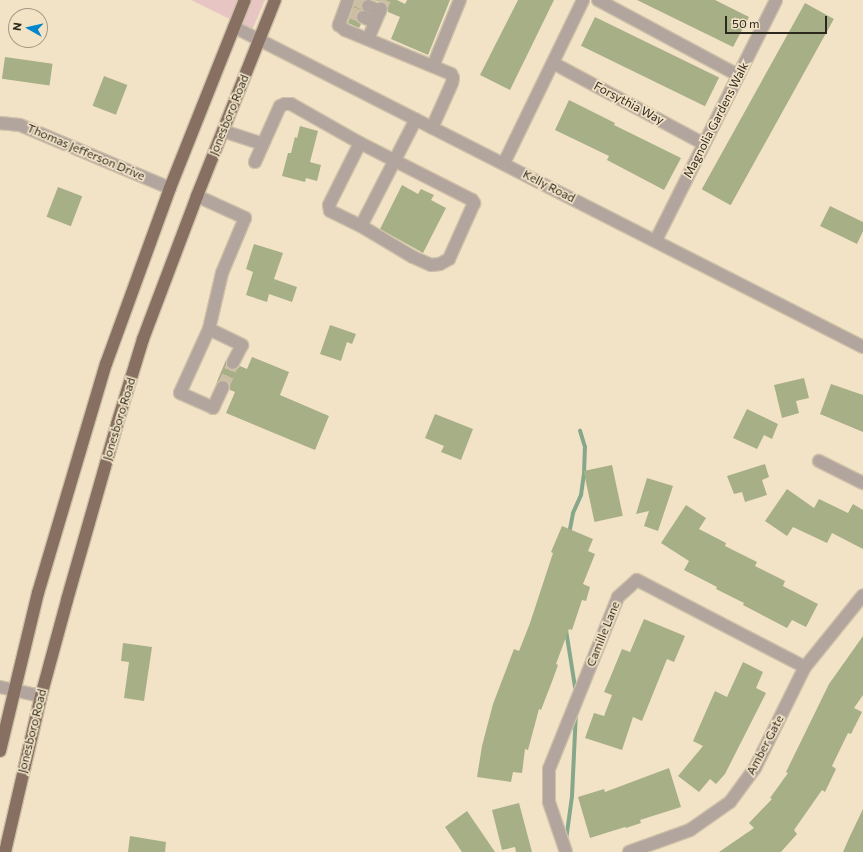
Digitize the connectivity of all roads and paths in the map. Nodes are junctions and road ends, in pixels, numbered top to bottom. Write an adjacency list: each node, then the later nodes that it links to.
1 (245, 0): 11 (main road)
2 (275, 0): 13 (main road, Jonesboro Road)
3 (460, 0): 15 (street)
4 (583, 0): 14 (street)
5 (598, 0): 16 (street)
6 (772, 1): 16 (street, Magnolia Gardens Walk)
7 (368, 6): 10 (street)
8 (347, 7): 12 (street)
9 (363, 17): 10 (street)
10 (375, 22): 12 (street)
11 (234, 27): 13 (street, Kelly Road); 27 (main road)
12 (368, 39): 15 (street)
13 (259, 40): 17 (street, Kelly Road); 20 (main road, Jonesboro Road)
14 (553, 63): 23 (street, Forsythia Way); 26 (street)
15 (433, 66): 19 (street)
16 (738, 75): 23 (street, Magnolia Gardens Walk)
17 (416, 119): 19 (street, Kelly Road); 24 (street)
18 (0, 123): 27 (street, Thomas Jefferson Drive)
19 (432, 128): 26 (street, Kelly Road)
20 (223, 131): 22 (street); 28 (main road, Jonesboro Road)
21 (360, 143): 22 (street); 24 (street); 29 (street)
22 (263, 144): 25 (street)
23 (704, 144): 30 (street, Magnolia Gardens Walk)
24 (396, 161): 29 (street); 29 (street)
25 (255, 162)
26 (504, 163): 30 (street, Kelly Road)
27 (170, 188): 40 (main road)
28 (197, 196): 31 (street); 41 (main road, Jonesboro Road)
29 (361, 226)
30 (656, 240): 32 (street, Kelly Road)
31 (209, 329): 33 (street); 34 (street)
32 (863, 346)
33 (233, 363)
34 (223, 387)
35 (819, 461): 36 (street)
36 (863, 482)
37 (863, 594): 38 (street, Amber Gate)
38 (804, 667): 44 (street, Camille Lane); 45 (street, Amber Gate)
39 (0, 687): 40 (street)
40 (13, 690): 41 (street); 42 (main road)
41 (41, 696): 43 (main road, Jonesboro Road)
42 (0, 751)
43 (5, 852)
44 (566, 852)
45 (629, 852)

